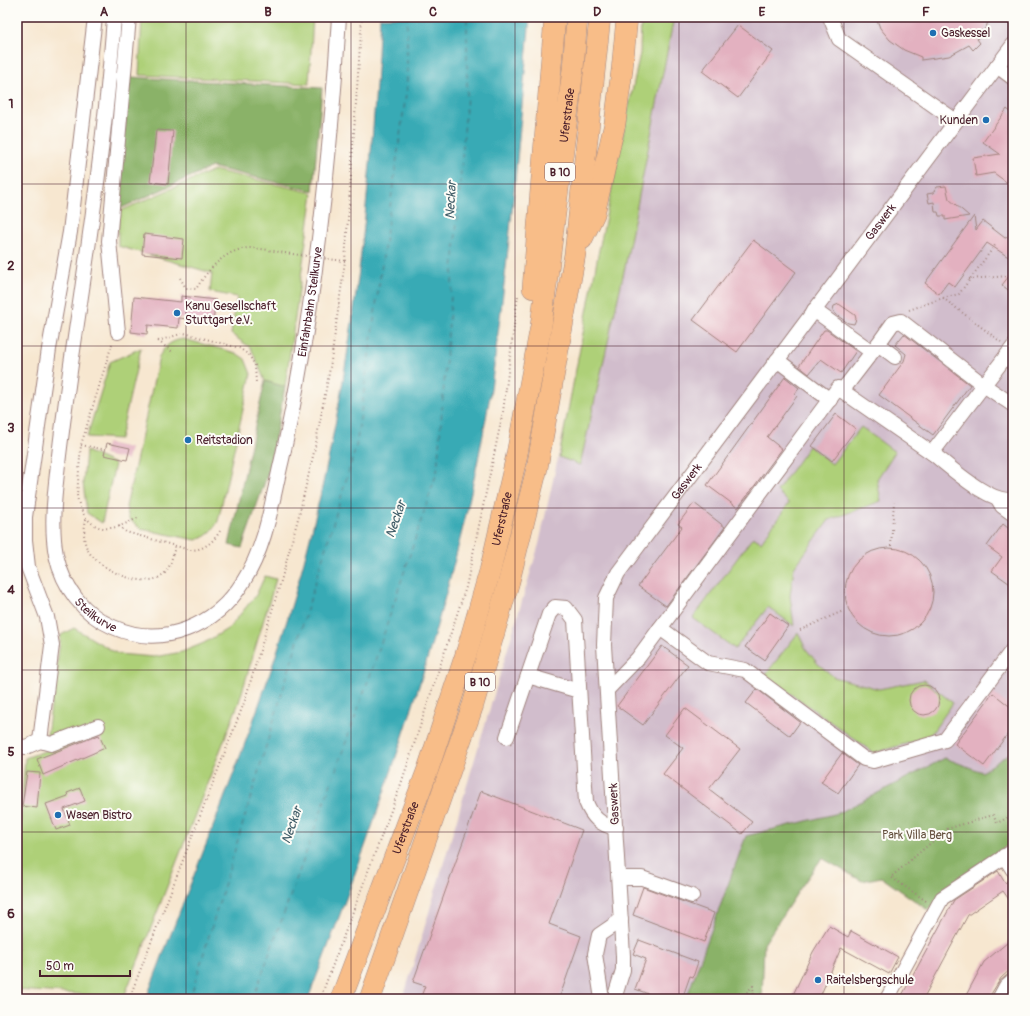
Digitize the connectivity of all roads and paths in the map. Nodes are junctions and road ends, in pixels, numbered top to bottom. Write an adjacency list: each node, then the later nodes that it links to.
1 (95, 17): 59 (street)
2 (114, 17): 49 (street, Steilkurve)
3 (129, 17): 25 (street)
4 (339, 17): 49 (street, Einfahrbahn Steilkurve)
5 (555, 17): 24 (highway, B 10)
6 (577, 17): 24 (highway, Uferstraße / B 10)
7 (600, 17): 15 (highway, Uferstraße / B 10)
8 (627, 17): 15 (highway, B 10)
9 (830, 17): 13 (street)
10 (1013, 45): 11 (street, Gaswerk)
11 (997, 66): 12 (street); 13 (street, Gaswerk)
12 (1013, 78)
13 (956, 121): 22 (street, Gaswerk)
14 (996, 244): 19 (path)
15 (575, 254): 74 (highway, Uferstraße / B 10)
16 (345, 261): 18 (path, bridge)
17 (1009, 276): 19 (path)
18 (180, 278)
19 (969, 279): 21 (path)
20 (518, 293): 72 (path)
21 (943, 298): 23 (path); 27 (path)
22 (814, 310): 26 (street); 30 (street, Gaswerk)
23 (893, 323): 26 (street); 32 (street)
24 (541, 326): 73 (highway, Uferstraße / B 10)
25 (118, 332): 36 (path)
26 (875, 348): 29 (street); 33 (street)
27 (1012, 349): 32 (street)
28 (174, 353): 31 (path)
29 (895, 357)
30 (777, 360): 34 (street); 55 (street, Gaswerk)
31 (256, 383)
32 (985, 386): 35 (street); 38 (street)
33 (842, 391): 34 (street); 38 (street)
34 (830, 400): 51 (street)
35 (1013, 405)
36 (81, 445): 37 (path); 43 (path)
37 (102, 449)
38 (932, 453): 39 (street)
39 (998, 499): 40 (street); 42 (street)
40 (1013, 499)
41 (894, 502): 47 (path)
42 (1013, 514)
43 (86, 518): 45 (path); 48 (path)
44 (138, 518): 45 (path)
45 (119, 526): 48 (path)
46 (220, 531): 48 (path)
47 (891, 546)
48 (175, 547)
49 (245, 579)
50 (843, 611): 52 (path)
51 (660, 628): 53 (street); 55 (street)
52 (800, 630)
53 (1013, 649)
54 (528, 676): 56 (street); 56 (street); 58 (street)
55 (608, 689): 62 (street, Gaswerk)
56 (579, 691): 62 (street)
57 (98, 726): 59 (street)
58 (507, 737)
59 (40, 742): 60 (street)
60 (17, 746)
61 (1013, 815): 67 (path)
62 (616, 828): 65 (street, Gaswerk)
63 (1008, 853): 64 (street); 67 (street)
64 (1013, 870)
65 (619, 878): 66 (street); 68 (street, Gaswerk)
66 (692, 896)
67 (936, 909): 79 (street)
68 (621, 920): 75 (street); 76 (street, Gaswerk)
69 (1013, 980): 80 (street)
70 (17, 995): 71 (path)
71 (78, 999)
72 (320, 999)
73 (341, 999)
74 (370, 999)
75 (602, 999)
76 (614, 999)
77 (743, 999): 78 (path)
78 (754, 999)
79 (887, 999)
80 (999, 999)

